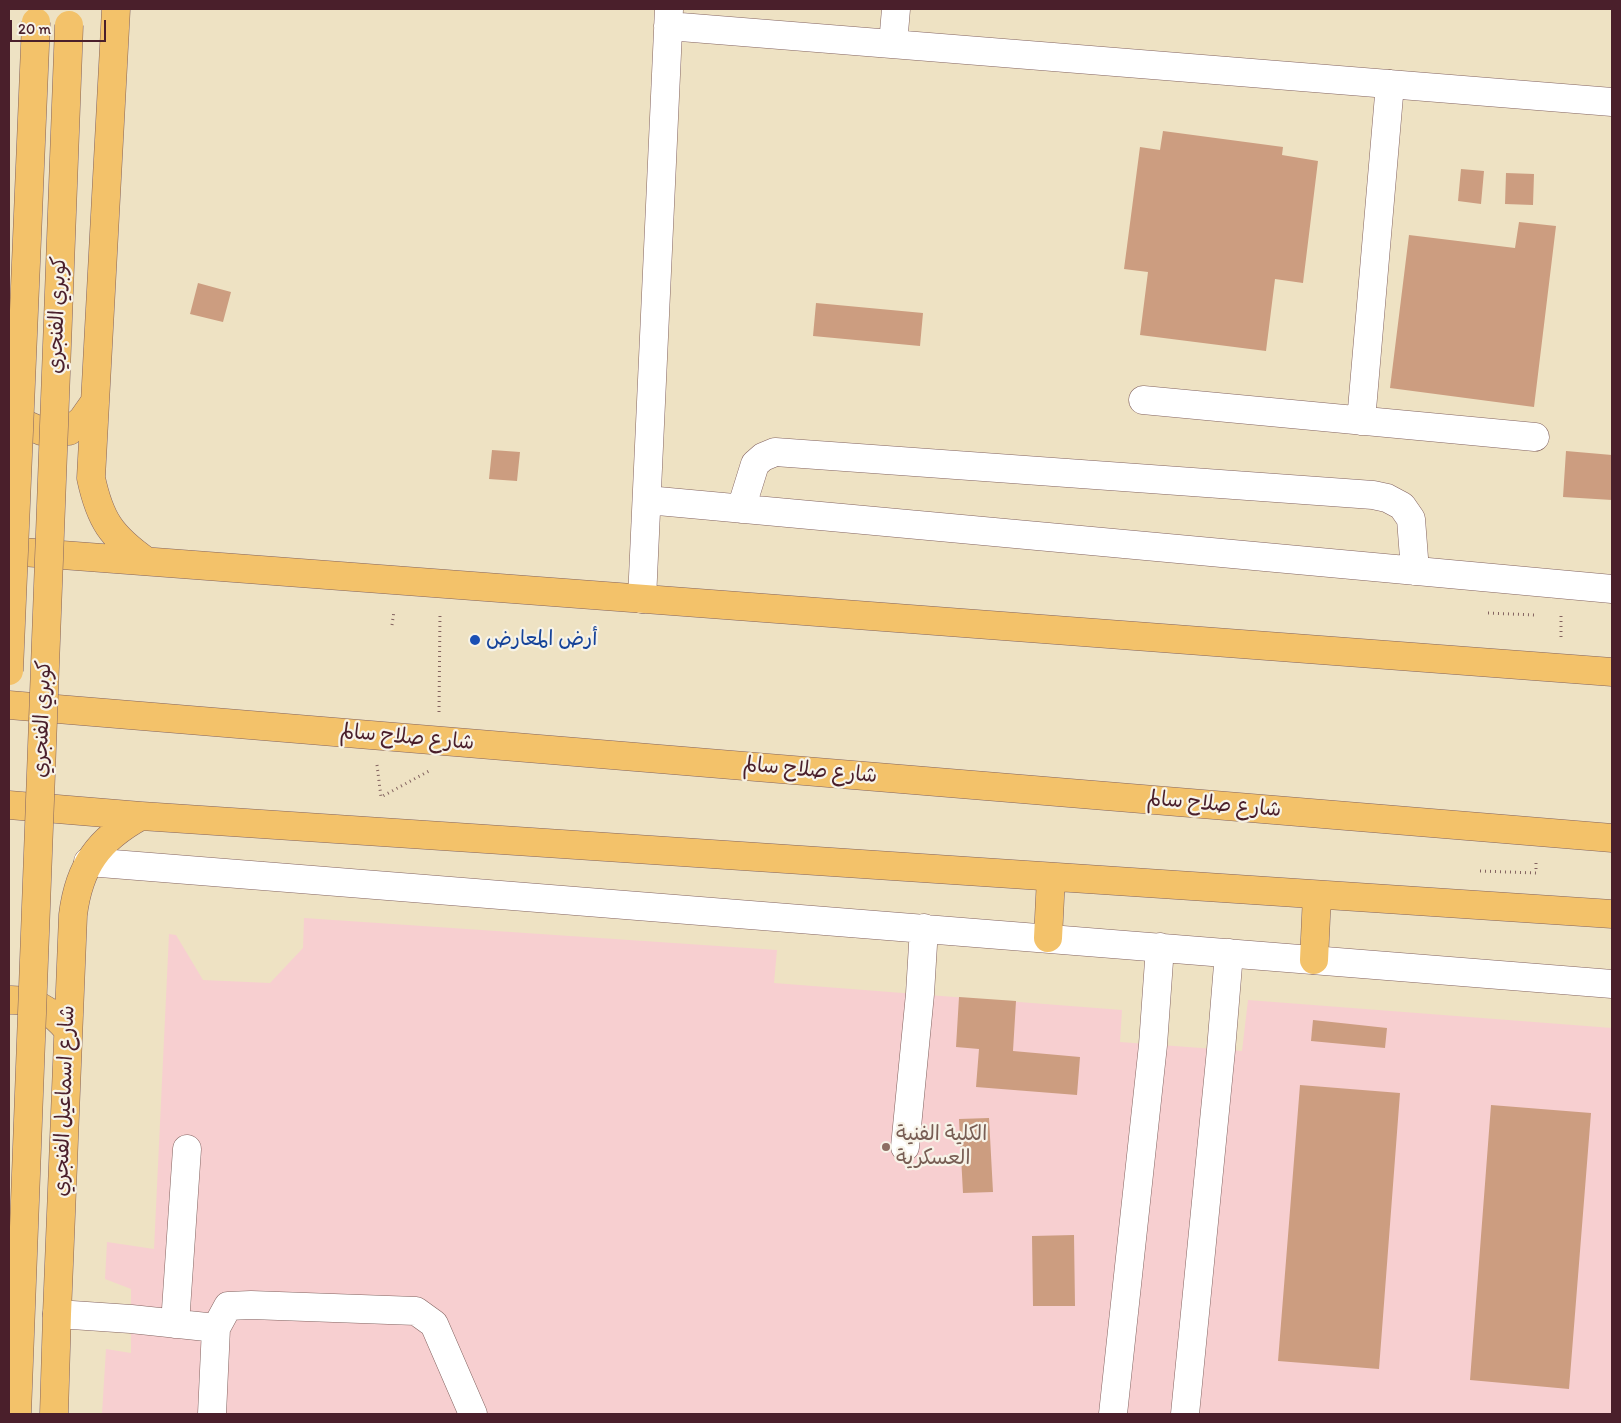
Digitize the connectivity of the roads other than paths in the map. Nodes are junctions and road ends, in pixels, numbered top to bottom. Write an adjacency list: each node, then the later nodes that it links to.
1 (116, 9): 10 (main road)
2 (896, 9): 6 (lane)
3 (36, 16): 21 (main road, كوبري الفنجري, bridge)
4 (70, 17): 44 (main road, كوبري الفنجري, bridge)
5 (669, 18): 6 (lane); 14 (lane)
6 (893, 44): 7 (lane)
7 (1390, 84): 8 (lane); 12 (lane)
8 (1612, 102)
9 (1144, 400): 12 (lane)
10 (94, 403): 11 (main road); 17 (main road)
11 (9, 417)
12 (1361, 421): 13 (lane)
13 (1535, 437)
14 (647, 500): 15 (lane); 20 (lane)
15 (741, 509): 18 (lane); 18 (lane)
16 (9, 551): 17 (main road)
17 (146, 561): 20 (main road)
18 (1415, 571): 19 (lane)
19 (1612, 589)
20 (642, 599): 22 (main road)
21 (9, 671)
22 (1612, 672)
23 (9, 704): 26 (main road, شارع صلاح سالم)
24 (9, 805): 25 (main road)
25 (142, 816): 27 (main road, شارع اسماعيل الفنجري); 28 (main road)
26 (1612, 838)
27 (88, 862): 31 (lane); 38 (main road, شارع اسماعيل الفنجري)
28 (1051, 877): 29 (main road); 32 (main road)
29 (1317, 894): 30 (main road); 35 (main road)
30 (1612, 914)
31 (924, 928): 32 (lane); 39 (lane)
32 (1048, 938): 33 (lane)
33 (1160, 947): 34 (lane); 48 (lane)
34 (1229, 953): 35 (lane); 49 (lane)
35 (1314, 960): 36 (lane)
36 (1612, 984)
37 (9, 1000): 38 (main road)
38 (68, 1030): 41 (main road, شارع اسماعيل الفنجري)
39 (905, 1146)
40 (188, 1148): 42 (lane)
41 (57, 1314): 42 (lane); 45 (main road, شارع اسماعيل الفنجري)
42 (175, 1324): 43 (lane)
43 (216, 1328): 46 (lane); 47 (lane)
44 (17, 1414)
45 (54, 1414)
46 (212, 1414)
47 (473, 1414)
48 (1113, 1414)
49 (1185, 1414)

